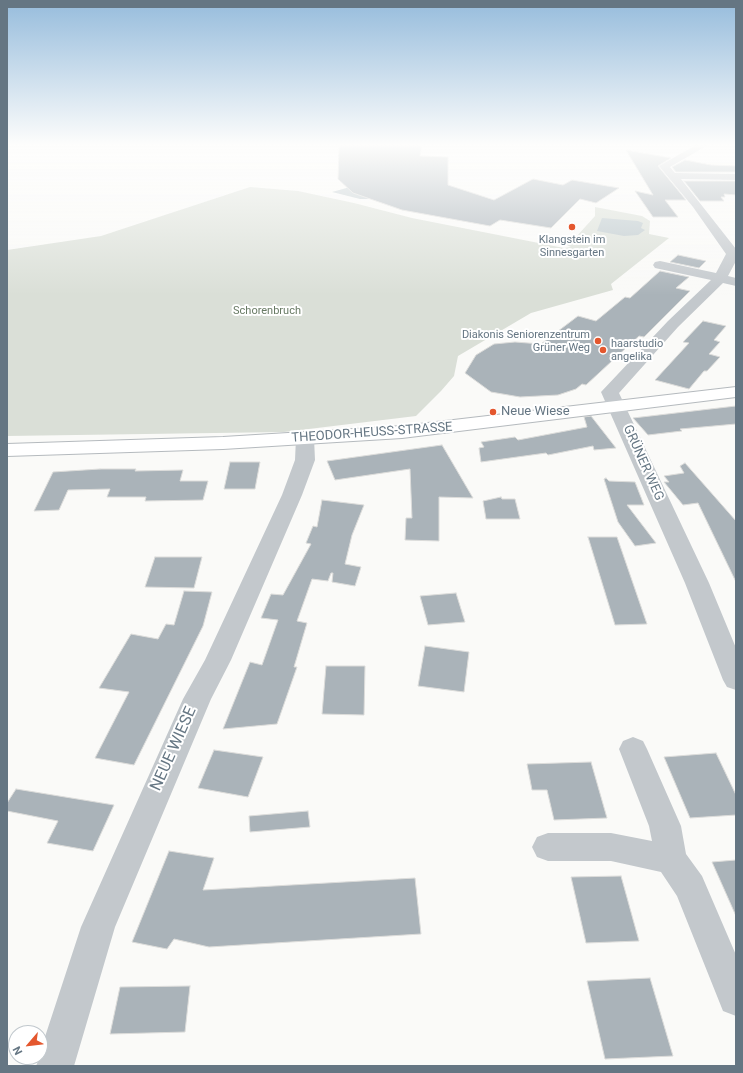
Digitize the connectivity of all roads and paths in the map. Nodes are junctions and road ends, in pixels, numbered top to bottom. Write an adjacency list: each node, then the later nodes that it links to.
1 (689, 195): 2 (street)
2 (717, 230): 3 (street); 5 (street)
3 (730, 230)
4 (660, 265): 5 (street)
5 (720, 279): 6 (street); 8 (street, GRÜNER WEG)
6 (736, 282)
7 (736, 392): 8 (main road, THEODOR-HEUSS-STRASSE)
8 (618, 407): 9 (main road, THEODOR-HEUSS-STRASSE); 11 (street, GRÜNER WEG)
9 (305, 438): 10 (main road, THEODOR-HEUSS-STRASSE); 16 (street, NEUE WIESE)
10 (7, 450)
11 (736, 680)
12 (633, 749): 14 (street)
13 (548, 847): 14 (street)
14 (671, 859): 15 (street)
15 (736, 998)
16 (55, 1066)

